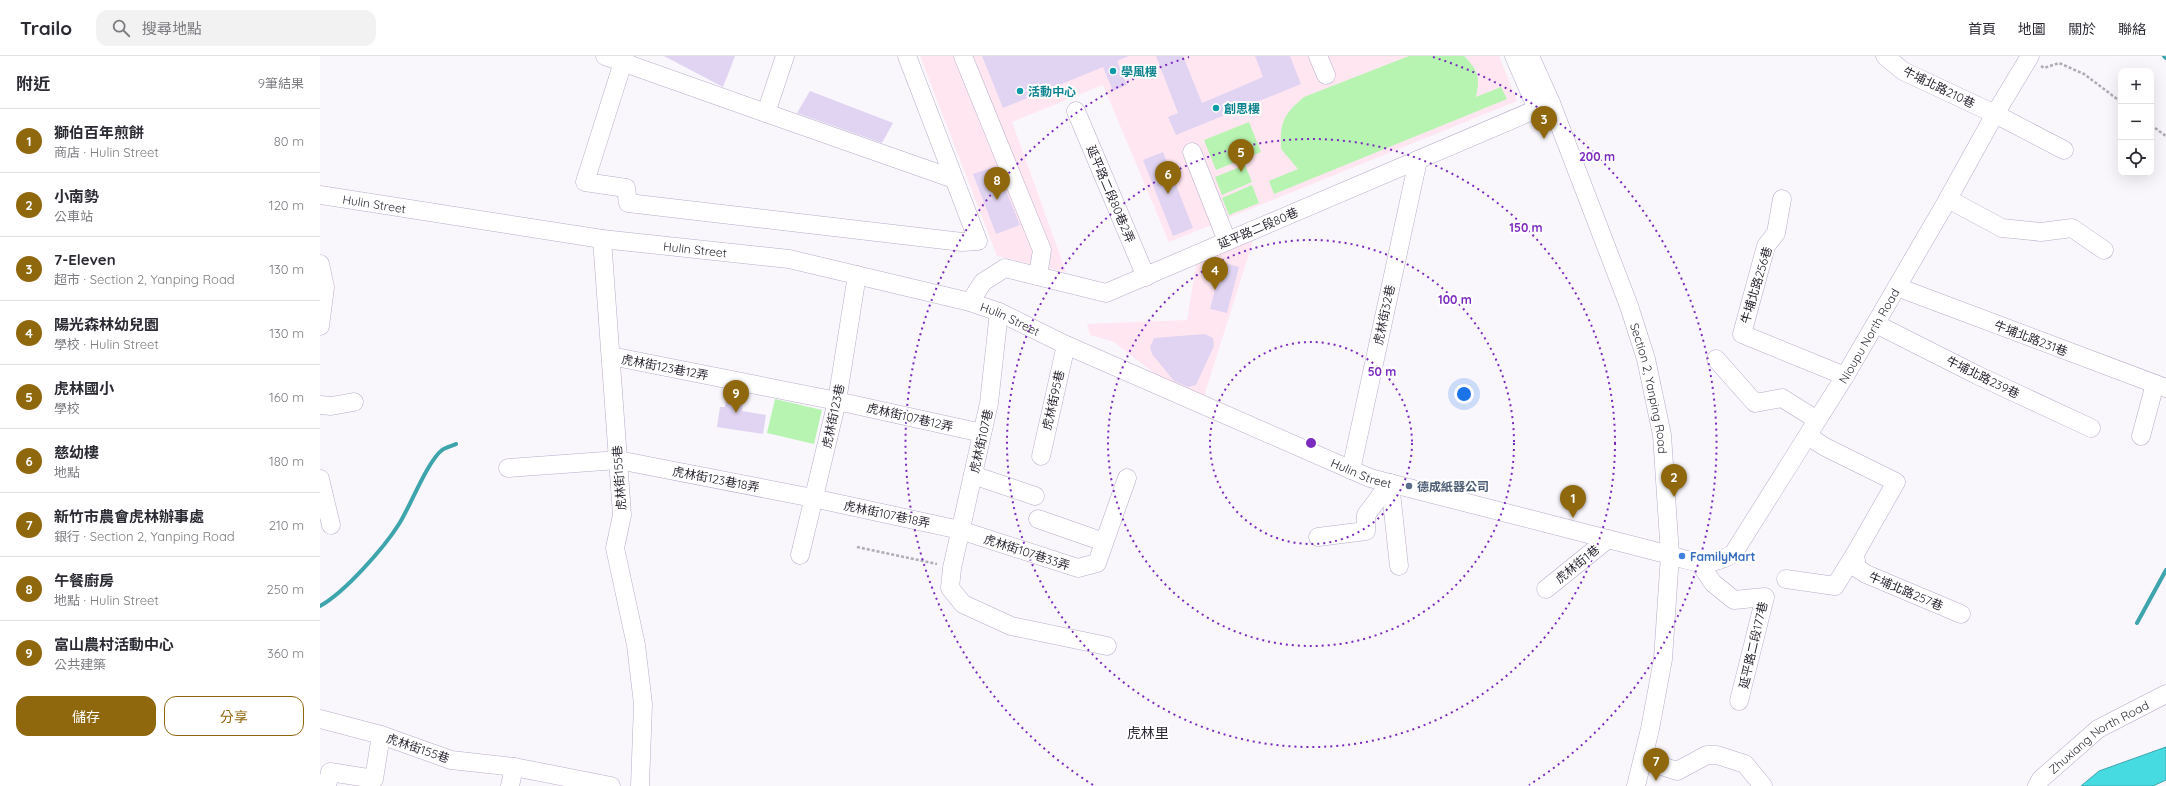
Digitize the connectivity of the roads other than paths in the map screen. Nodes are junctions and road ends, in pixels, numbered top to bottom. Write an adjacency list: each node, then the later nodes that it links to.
1 (605, 56): 10 (street)
2 (786, 56): 14 (street)
3 (907, 56): 19 (street)
4 (963, 56): 28 (street)
5 (1318, 56): 11 (street)
6 (1514, 56): 12 (street)
7 (1530, 56): 12 (street, Section 2, Yanping Road)
8 (1885, 56): 15 (street, 牛埔北路210巷)
9 (2029, 58): 15 (street, Nioupu North Road)
10 (624, 59): 14 (street); 19 (street)
11 (1326, 75)
12 (1544, 106): 18 (street, 延平路二段80巷); 66 (street, Section 2, Yanping Road)
13 (1076, 111): 29 (street, 延平路二段80巷2弄)
14 (766, 113): 19 (street)
15 (1995, 114): 16 (street, 牛埔北路210巷); 22 (street, Nioupu North Road)
16 (2064, 150)
17 (1192, 152): 24 (street)
18 (1418, 160): 24 (street, 延平路二段80巷); 51 (street, 虎林街32巷)
19 (954, 179)
20 (320, 195): 23 (street, Hulin Street)
21 (1782, 198): 38 (street, 牛埔北路256巷)
22 (1948, 199): 25 (street); 30 (street, Nioupu North Road)
23 (602, 239): 27 (street, Hulin Street); 36 (street, 虎林街155巷)
24 (1227, 241): 29 (street, 延平路二段80巷)
25 (2104, 250)
26 (320, 264): 34 (street)
27 (857, 275): 31 (street, Hulin Street); 40 (street, 虎林街123巷)
28 (1038, 276): 29 (street, 延平路二段80巷); 31 (street, 延平路二段80巷)
29 (1146, 277)
30 (1897, 287): 33 (street, Nioupu North Road); 39 (street, 牛埔北路231巷)
31 (970, 302): 32 (street, Hulin Street)
32 (999, 312): 35 (street, Hulin Street); 45 (street, 虎林街107巷)
33 (1876, 324): 38 (street, Nioupu North Road); 44 (street, 牛埔北路239巷)
34 (320, 326)
35 (1066, 345): 48 (street, 虎林街95巷); 51 (street, Hulin Street)
36 (611, 356): 40 (street, 虎林街123巷12弄); 49 (street, 虎林街155巷)
37 (1716, 359): 43 (street)
38 (1845, 376): 43 (street, Nioupu North Road)
39 (2161, 386): 47 (street)
40 (837, 400): 45 (street, 虎林街107巷12弄); 57 (street, 虎林街123巷)
41 (354, 402): 42 (street)
42 (320, 405)
43 (1817, 420): 46 (street, Nioupu North Road)
44 (2091, 428)
45 (982, 433): 52 (street, 虎林街107巷)
46 (1808, 436): 64 (street); 67 (street, Nioupu North Road)
47 (2141, 436)
48 (1041, 456)
49 (618, 460): 50 (street, 虎林街123巷18弄); 57 (street, 虎林街123巷18弄); 82 (street, 虎林街155巷)
50 (508, 468)
51 (1351, 470): 55 (street, Hulin Street)
52 (973, 475): 56 (street); 60 (street, 虎林街107巷)
53 (1127, 478): 63 (street, 虎林街107巷33弄)
54 (320, 479): 59 (street)
55 (1390, 483): 61 (street); 62 (street, Hulin Street); 68 (street)
56 (1035, 496)
57 (814, 498): 60 (street, 虎林街107巷18弄); 65 (street, 虎林街123巷)
58 (1038, 519): 63 (street)
59 (331, 525)
60 (960, 530): 63 (street, 虎林街107巷33弄); 72 (street, 虎林街107巷)
61 (1318, 537)
62 (1608, 539): 66 (street, Hulin Street); 70 (street, 虎林街1巷)
63 (1104, 542)
64 (1855, 554): 69 (street); 71 (street, 牛埔北路257巷)
65 (800, 555)
66 (1670, 555): 67 (street, Nioupu North Road); 77 (street, Section 2, Yanping Road)
67 (1700, 564): 74 (street, 延平路二段177巷)
68 (1399, 566)
69 (1786, 578)
70 (1546, 589)
71 (1961, 614)
72 (1107, 646)
73 (2166, 694): 85 (street, Zhuxiang North Road)
74 (1739, 701)
75 (320, 719): 76 (street, 虎林街155巷)
76 (381, 735): 78 (street, 虎林街155巷); 79 (street)
77 (1643, 760): 83 (street, Section 2, Yanping Road); 84 (street)
78 (514, 767): 80 (street); 81 (street, 虎林街155巷)
79 (327, 786)
80 (510, 786)
81 (611, 786)
82 (640, 786)
83 (1636, 786)
84 (1763, 786)
85 (2036, 786)

